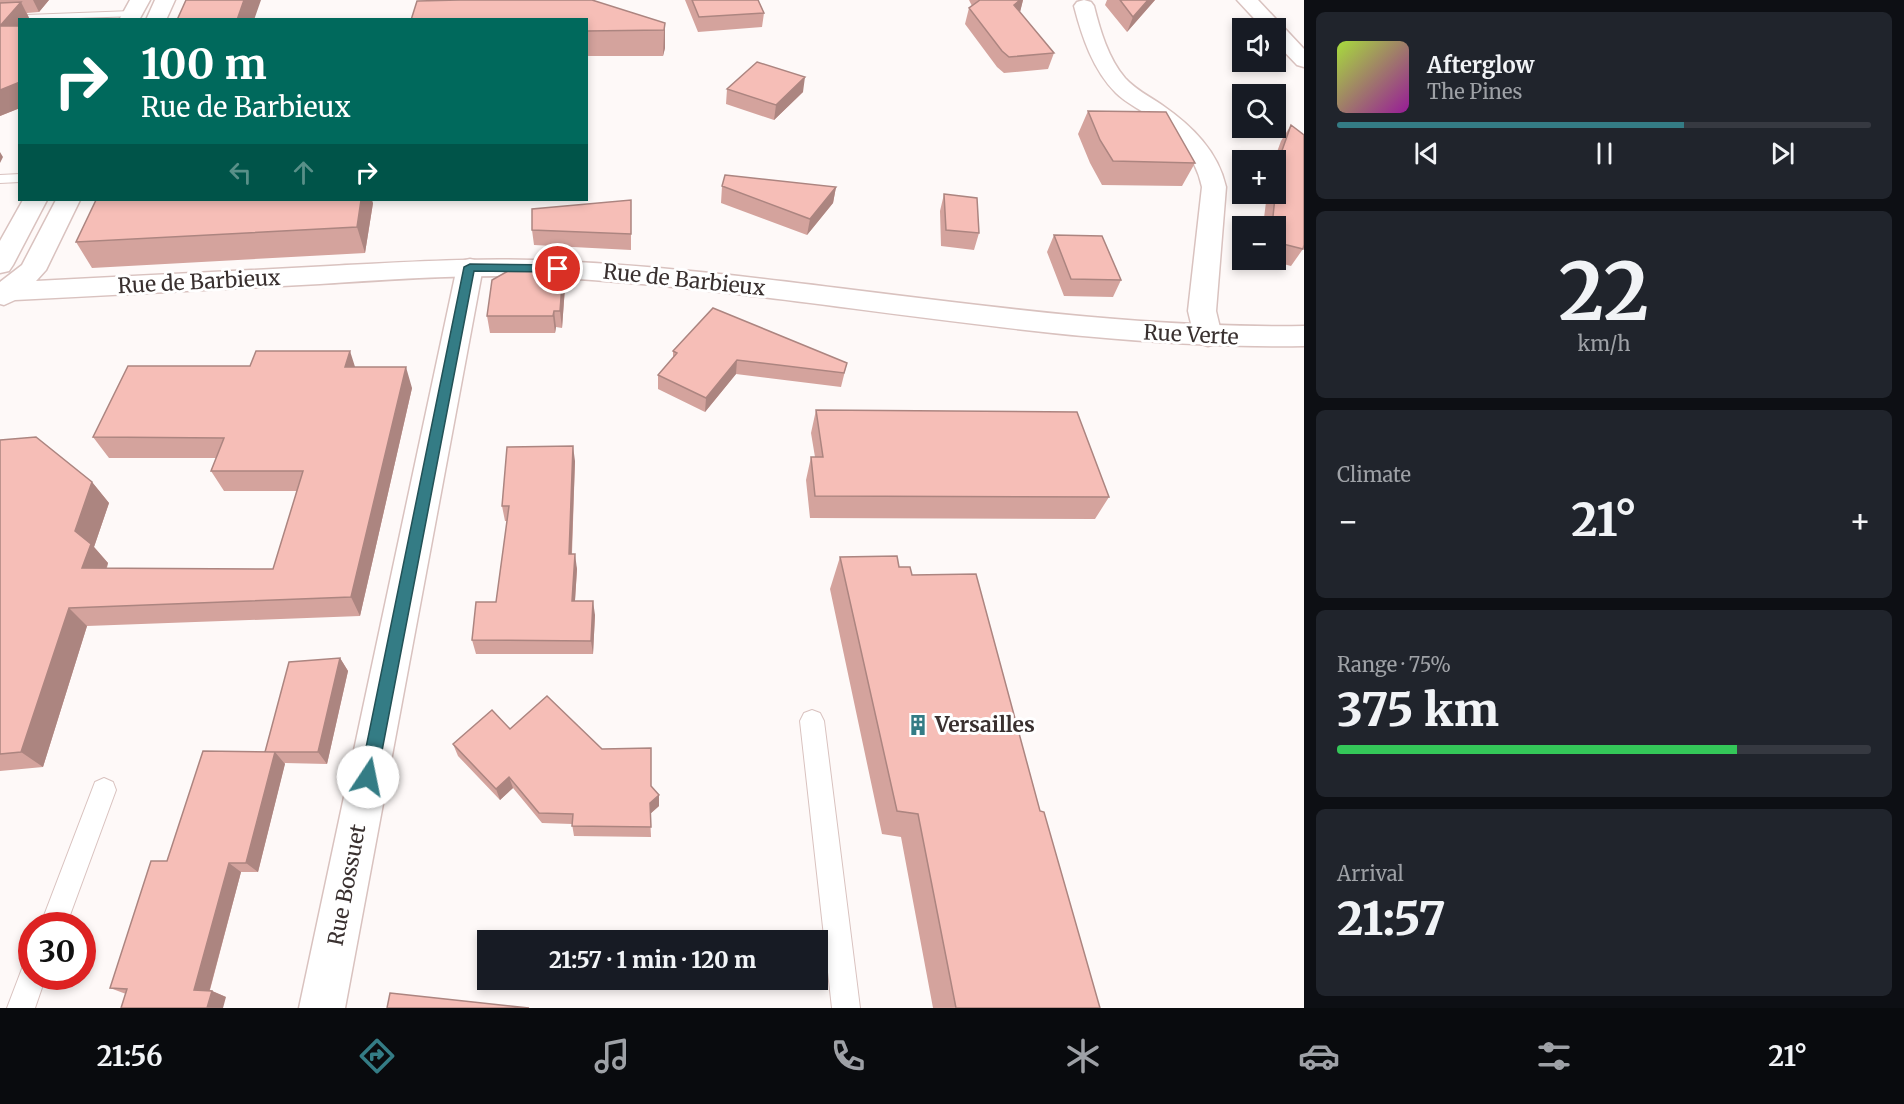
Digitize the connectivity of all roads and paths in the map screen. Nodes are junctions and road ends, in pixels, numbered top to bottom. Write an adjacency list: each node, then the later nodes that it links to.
1 (165, 0): 5 (street)
2 (1247, 0): 6 (street)
3 (1084, 6): 17 (street)
4 (134, 11): 7 (lane)
5 (157, 18)
6 (1264, 18)
7 (0, 19)
8 (1286, 42): 9 (street)
9 (1304, 61)
10 (18, 178): 11 (lane)
11 (0, 179)
12 (34, 201): 15 (street)
13 (68, 201): 15 (street)
14 (470, 267): 15 (street, Rue de Barbieux); 16 (street, Rue de Barbieux); 24 (street, Rue Bossuet)
15 (1, 286)
16 (1079, 326): 17 (street, Rue Verte)
17 (1208, 336): 18 (street, Rue Verte)
18 (1304, 336)
19 (812, 721): 25 (lane)
20 (104, 790): 21 (lane)
21 (57, 912)
22 (28, 990): 23 (lane)
23 (21, 1008)
24 (322, 1008)
25 (846, 1008)

